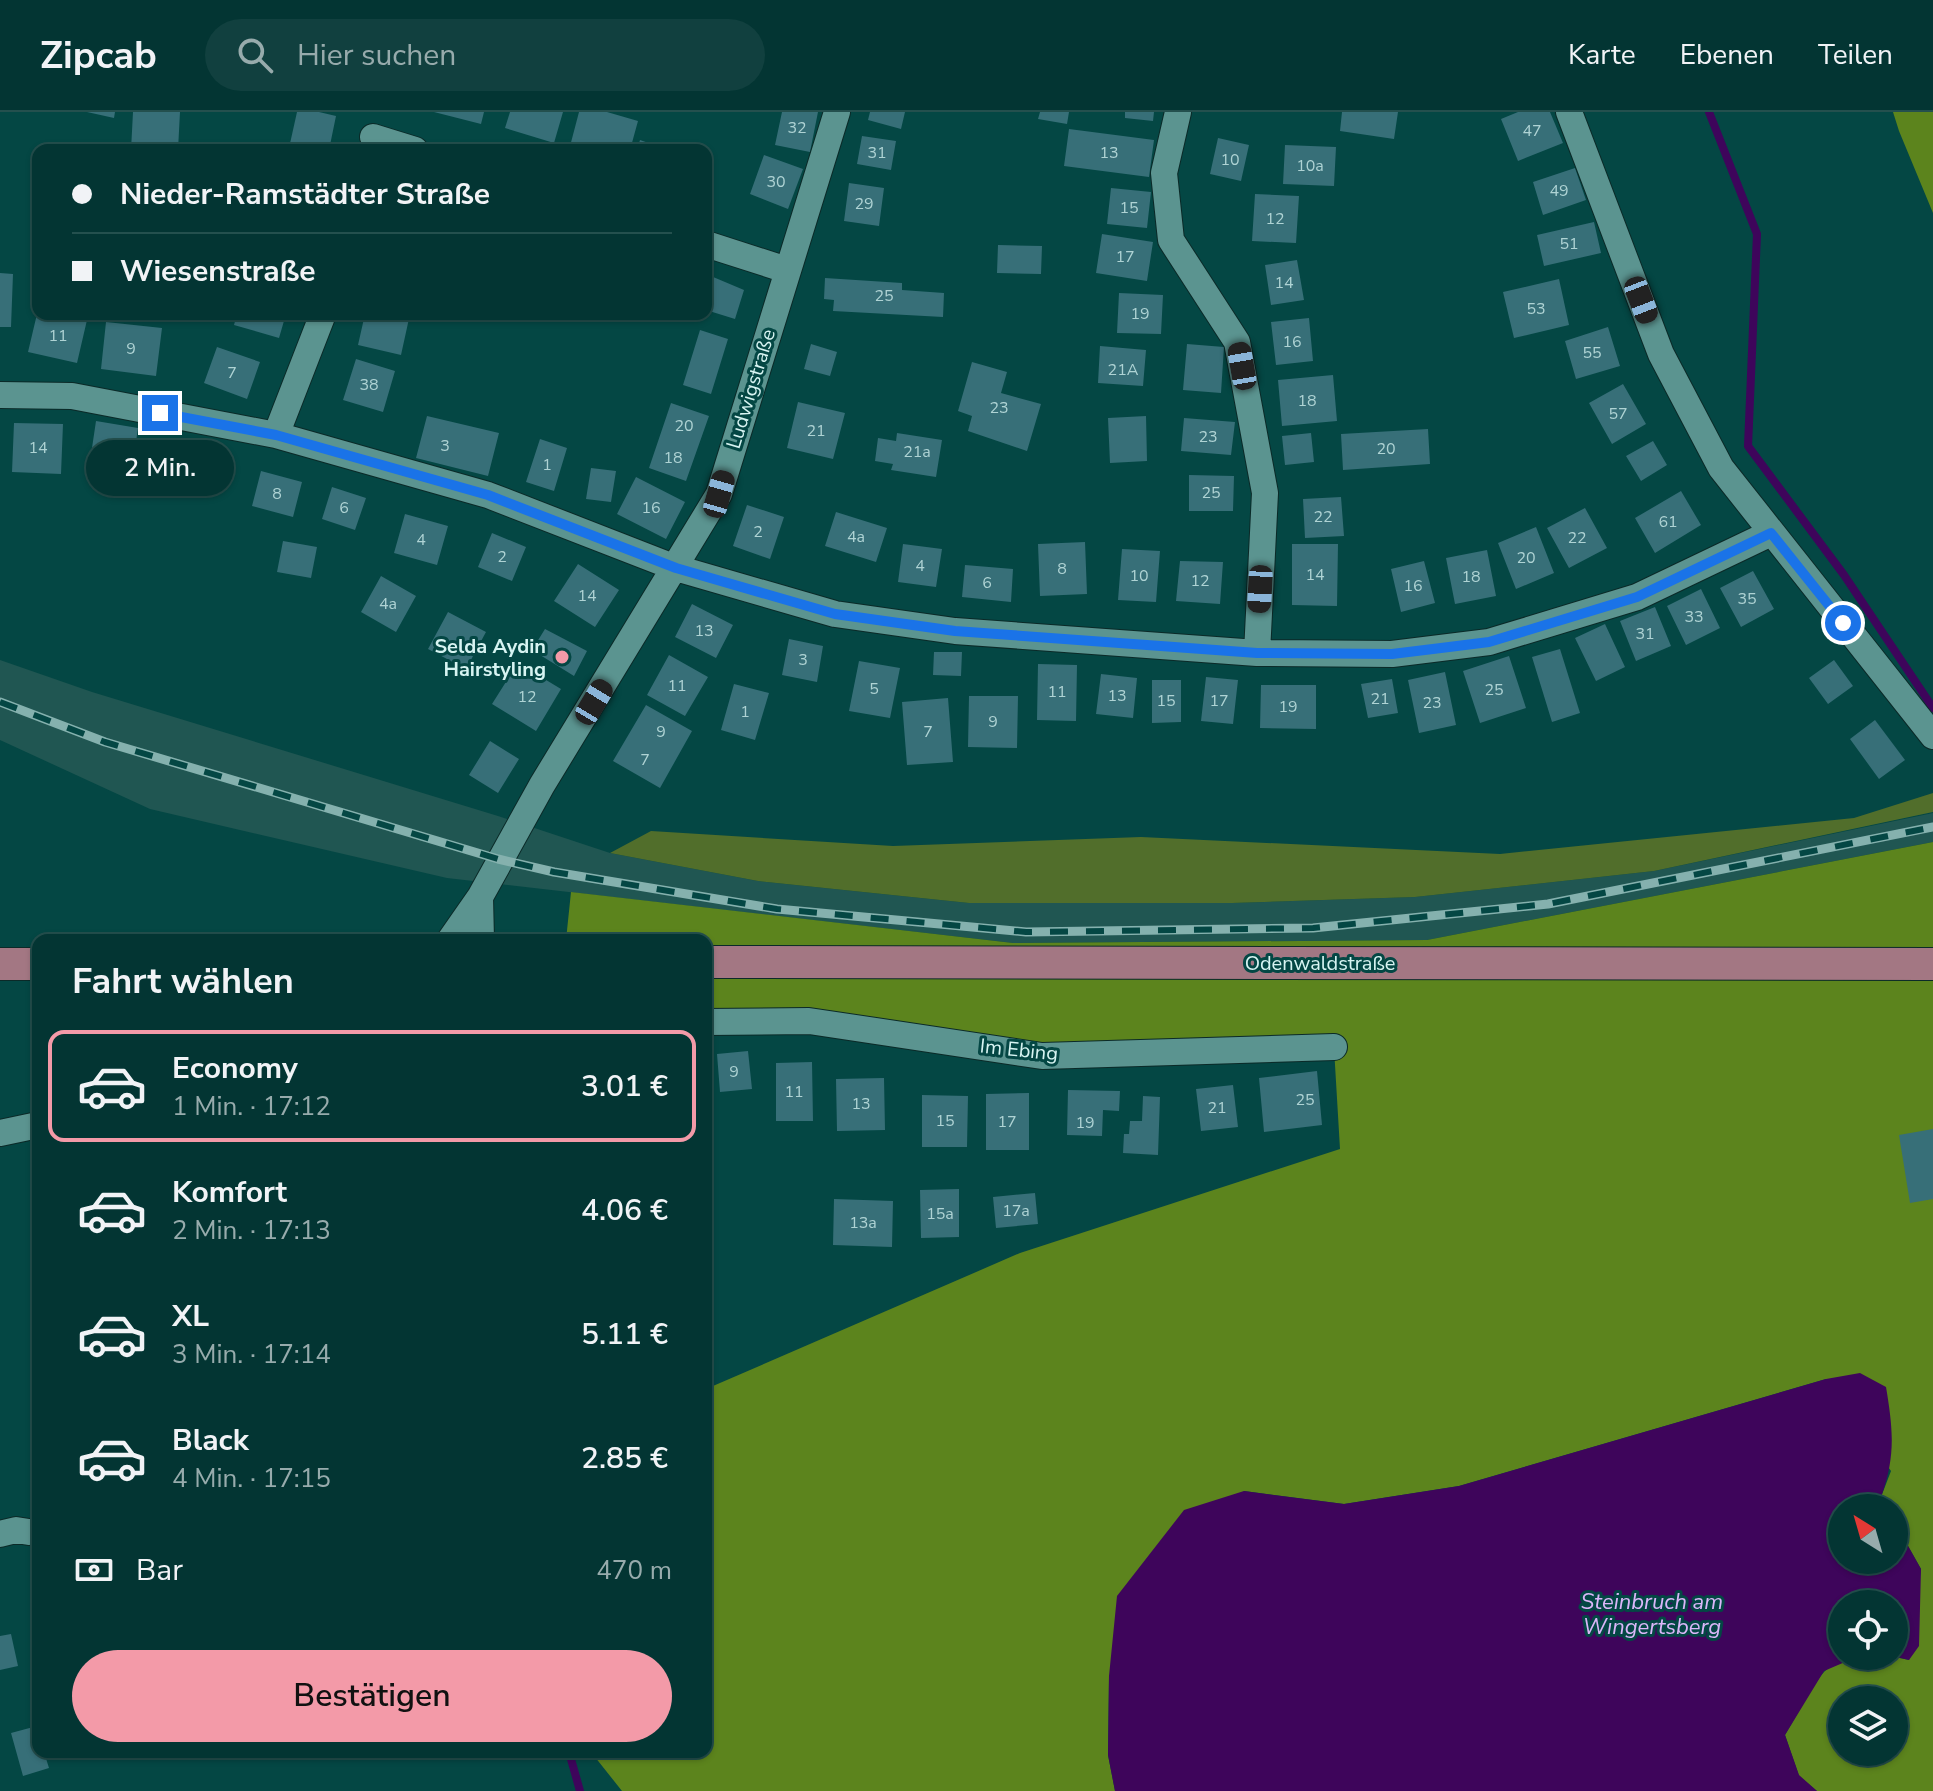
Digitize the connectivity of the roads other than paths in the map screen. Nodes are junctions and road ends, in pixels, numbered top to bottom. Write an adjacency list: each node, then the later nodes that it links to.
1 (837, 112): 7 (street, Ludwigstraße)
2 (1178, 112): 13 (street)
3 (1569, 112): 11 (street)
4 (374, 133): 5 (street)
5 (401, 144)
6 (712, 246): 7 (street)
7 (787, 270): 12 (street, Ludwigstraße)
8 (321, 320): 10 (street)
9 (0, 395): 10 (street)
10 (276, 435): 12 (street)
11 (1771, 533): 13 (street); 14 (street)
12 (676, 568): 13 (street); 15 (street, Ludwigstraße)
13 (1257, 653)
14 (1933, 736)
15 (480, 897): 16 (street, Ludwigstraße); 17 (street)
16 (454, 934)
17 (481, 934)
18 (712, 962): 21 (main road, Odenwaldstraße)
19 (0, 964): 20 (main road)
20 (32, 964)
21 (1933, 964)
22 (712, 1022): 23 (street, Im Ebing)
23 (1334, 1047)
24 (32, 1126): 25 (street)
25 (0, 1133)
26 (29, 1532): 27 (street)
27 (0, 1534)

